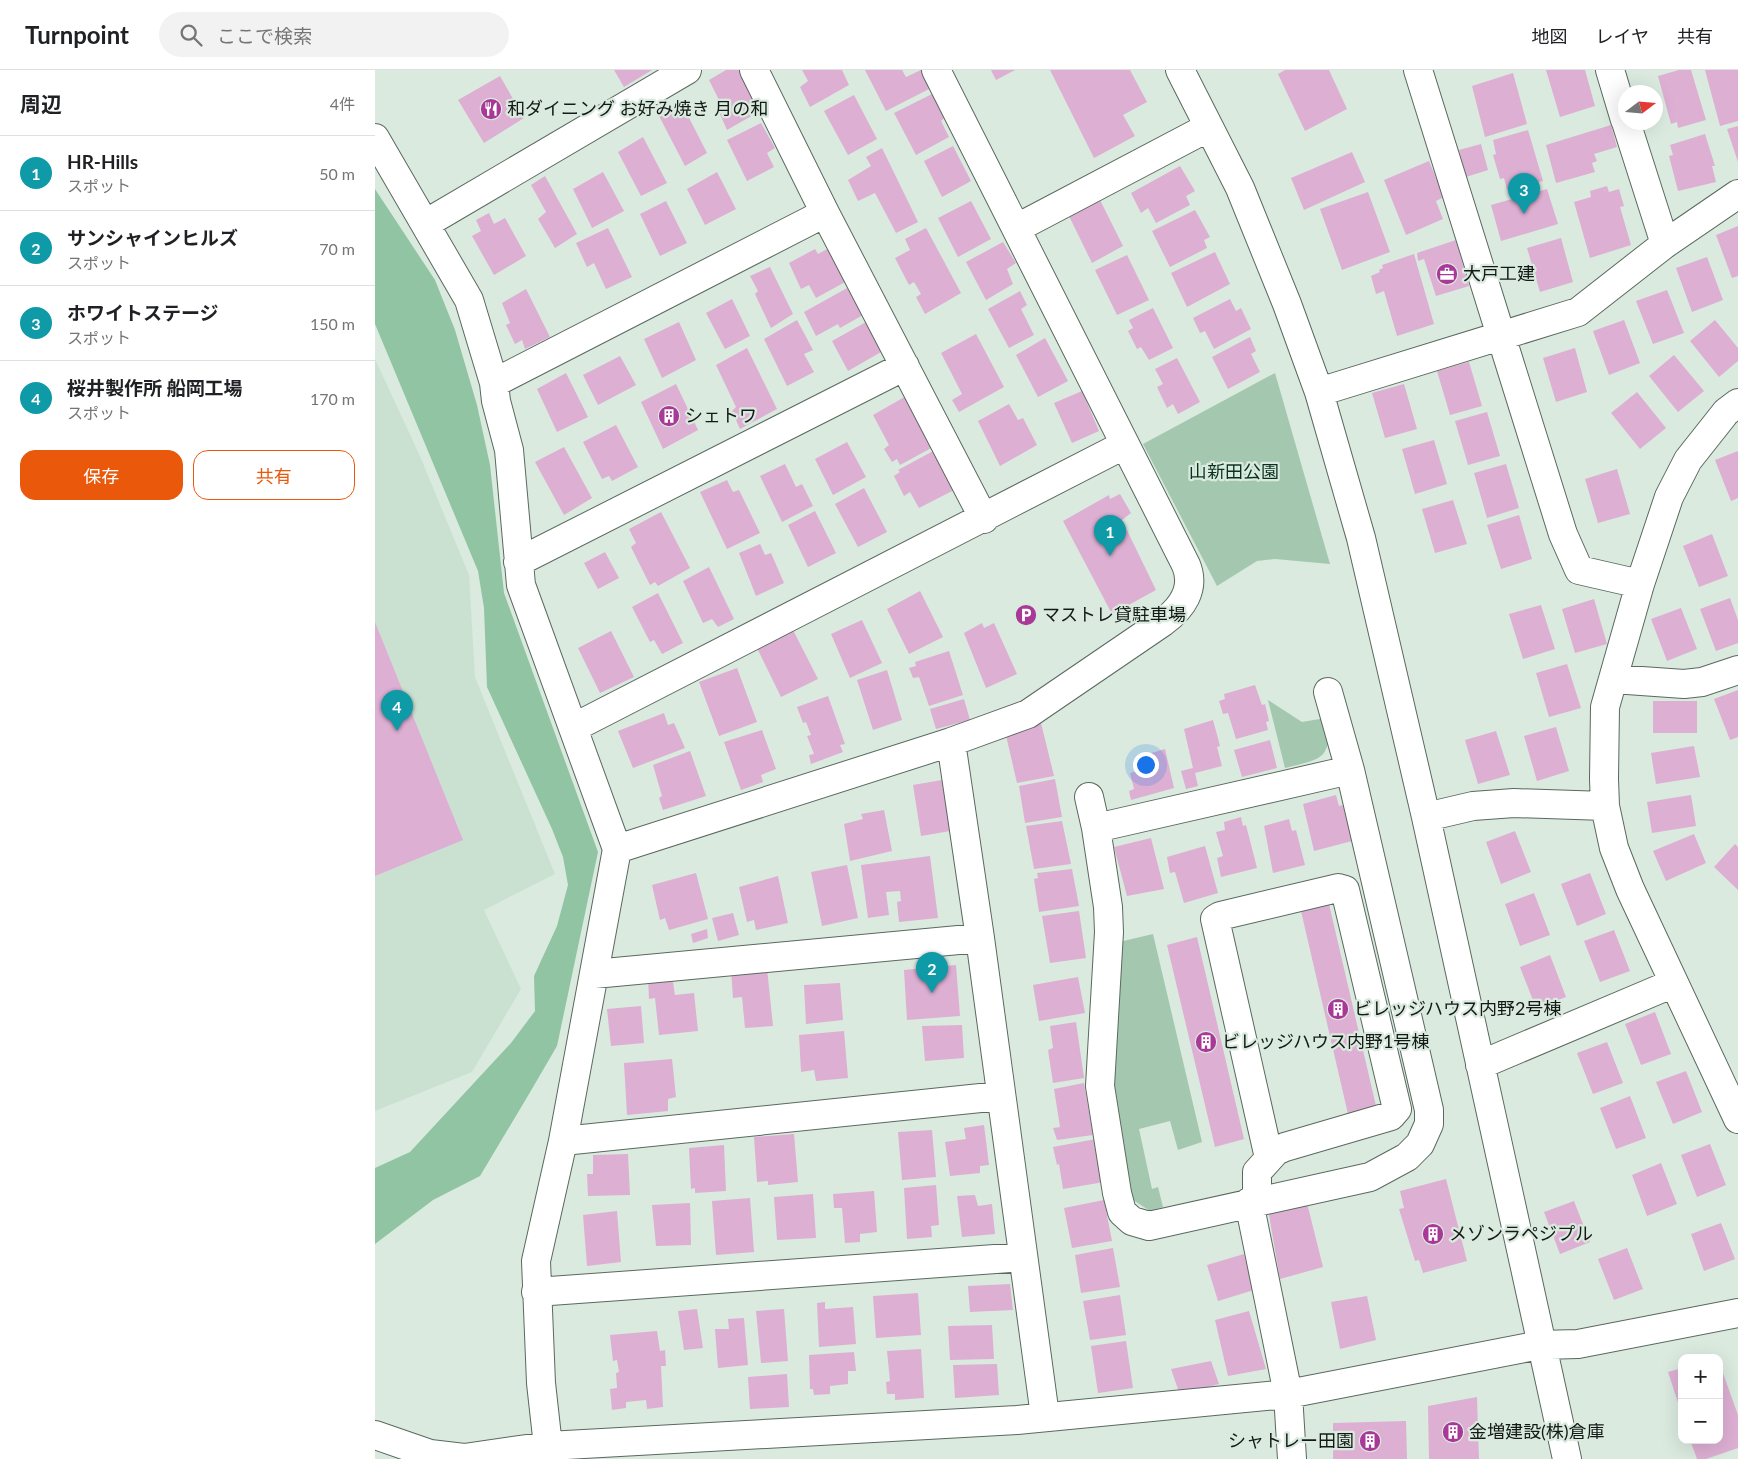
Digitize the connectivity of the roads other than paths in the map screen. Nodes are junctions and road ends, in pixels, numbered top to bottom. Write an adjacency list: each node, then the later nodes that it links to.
1 (687, 70): 13 (street)
2 (755, 70): 12 (street)
3 (936, 70): 14 (street)
4 (1180, 70): 8 (street)
5 (1417, 70): 16 (street)
6 (1610, 70): 7 (street)
7 (1618, 96)
8 (1209, 126): 14 (street); 19 (street)
9 (1629, 130): 15 (street)
10 (375, 138): 13 (street)
11 (1738, 194): 15 (street)
12 (825, 213): 17 (street); 18 (street)
13 (425, 224): 18 (street)
14 (1017, 228): 21 (street)
15 (1665, 244): 16 (street)
16 (1501, 336): 19 (street); 24 (street)
17 (905, 366): 22 (street); 23 (street)
18 (494, 383): 23 (street)
19 (1319, 392): 33 (street)
20 (1738, 403): 24 (street)
21 (1124, 446): 22 (street); 29 (street)
22 (983, 519): 28 (street)
23 (518, 562): 28 (street)
24 (1640, 584): 26 (street)
25 (1738, 670): 26 (street)
26 (1613, 679): 32 (street)
27 (1327, 692): 30 (street)
28 (573, 728): 35 (street)
29 (951, 742): 35 (street); 36 (street)
30 (1350, 770): 34 (street); 44 (street)
31 (1089, 797): 34 (street)
32 (1605, 806): 33 (street); 38 (street)
33 (1426, 817): 39 (street)
34 (1096, 828): 44 (street)
35 (617, 849): 37 (street)
36 (981, 938): 37 (street); 40 (street)
37 (594, 974): 42 (street)
38 (1674, 983): 39 (street); 41 (street)
39 (1480, 1065): 48 (street)
40 (1000, 1096): 42 (street); 45 (street)
41 (1738, 1119)
42 (563, 1141): 46 (street)
43 (1269, 1158): 43 (street); 44 (street)
44 (1254, 1201): 49 (street)
45 (1023, 1257): 46 (street); 50 (street)
46 (535, 1292): 52 (street)
47 (1738, 1313): 48 (street)
48 (1540, 1345): 49 (street); 54 (street)
49 (1288, 1394): 50 (street); 53 (street)
50 (1045, 1416): 52 (street)
51 (375, 1435): 52 (street)
52 (548, 1446)
53 (1292, 1459)
54 (1567, 1459)

